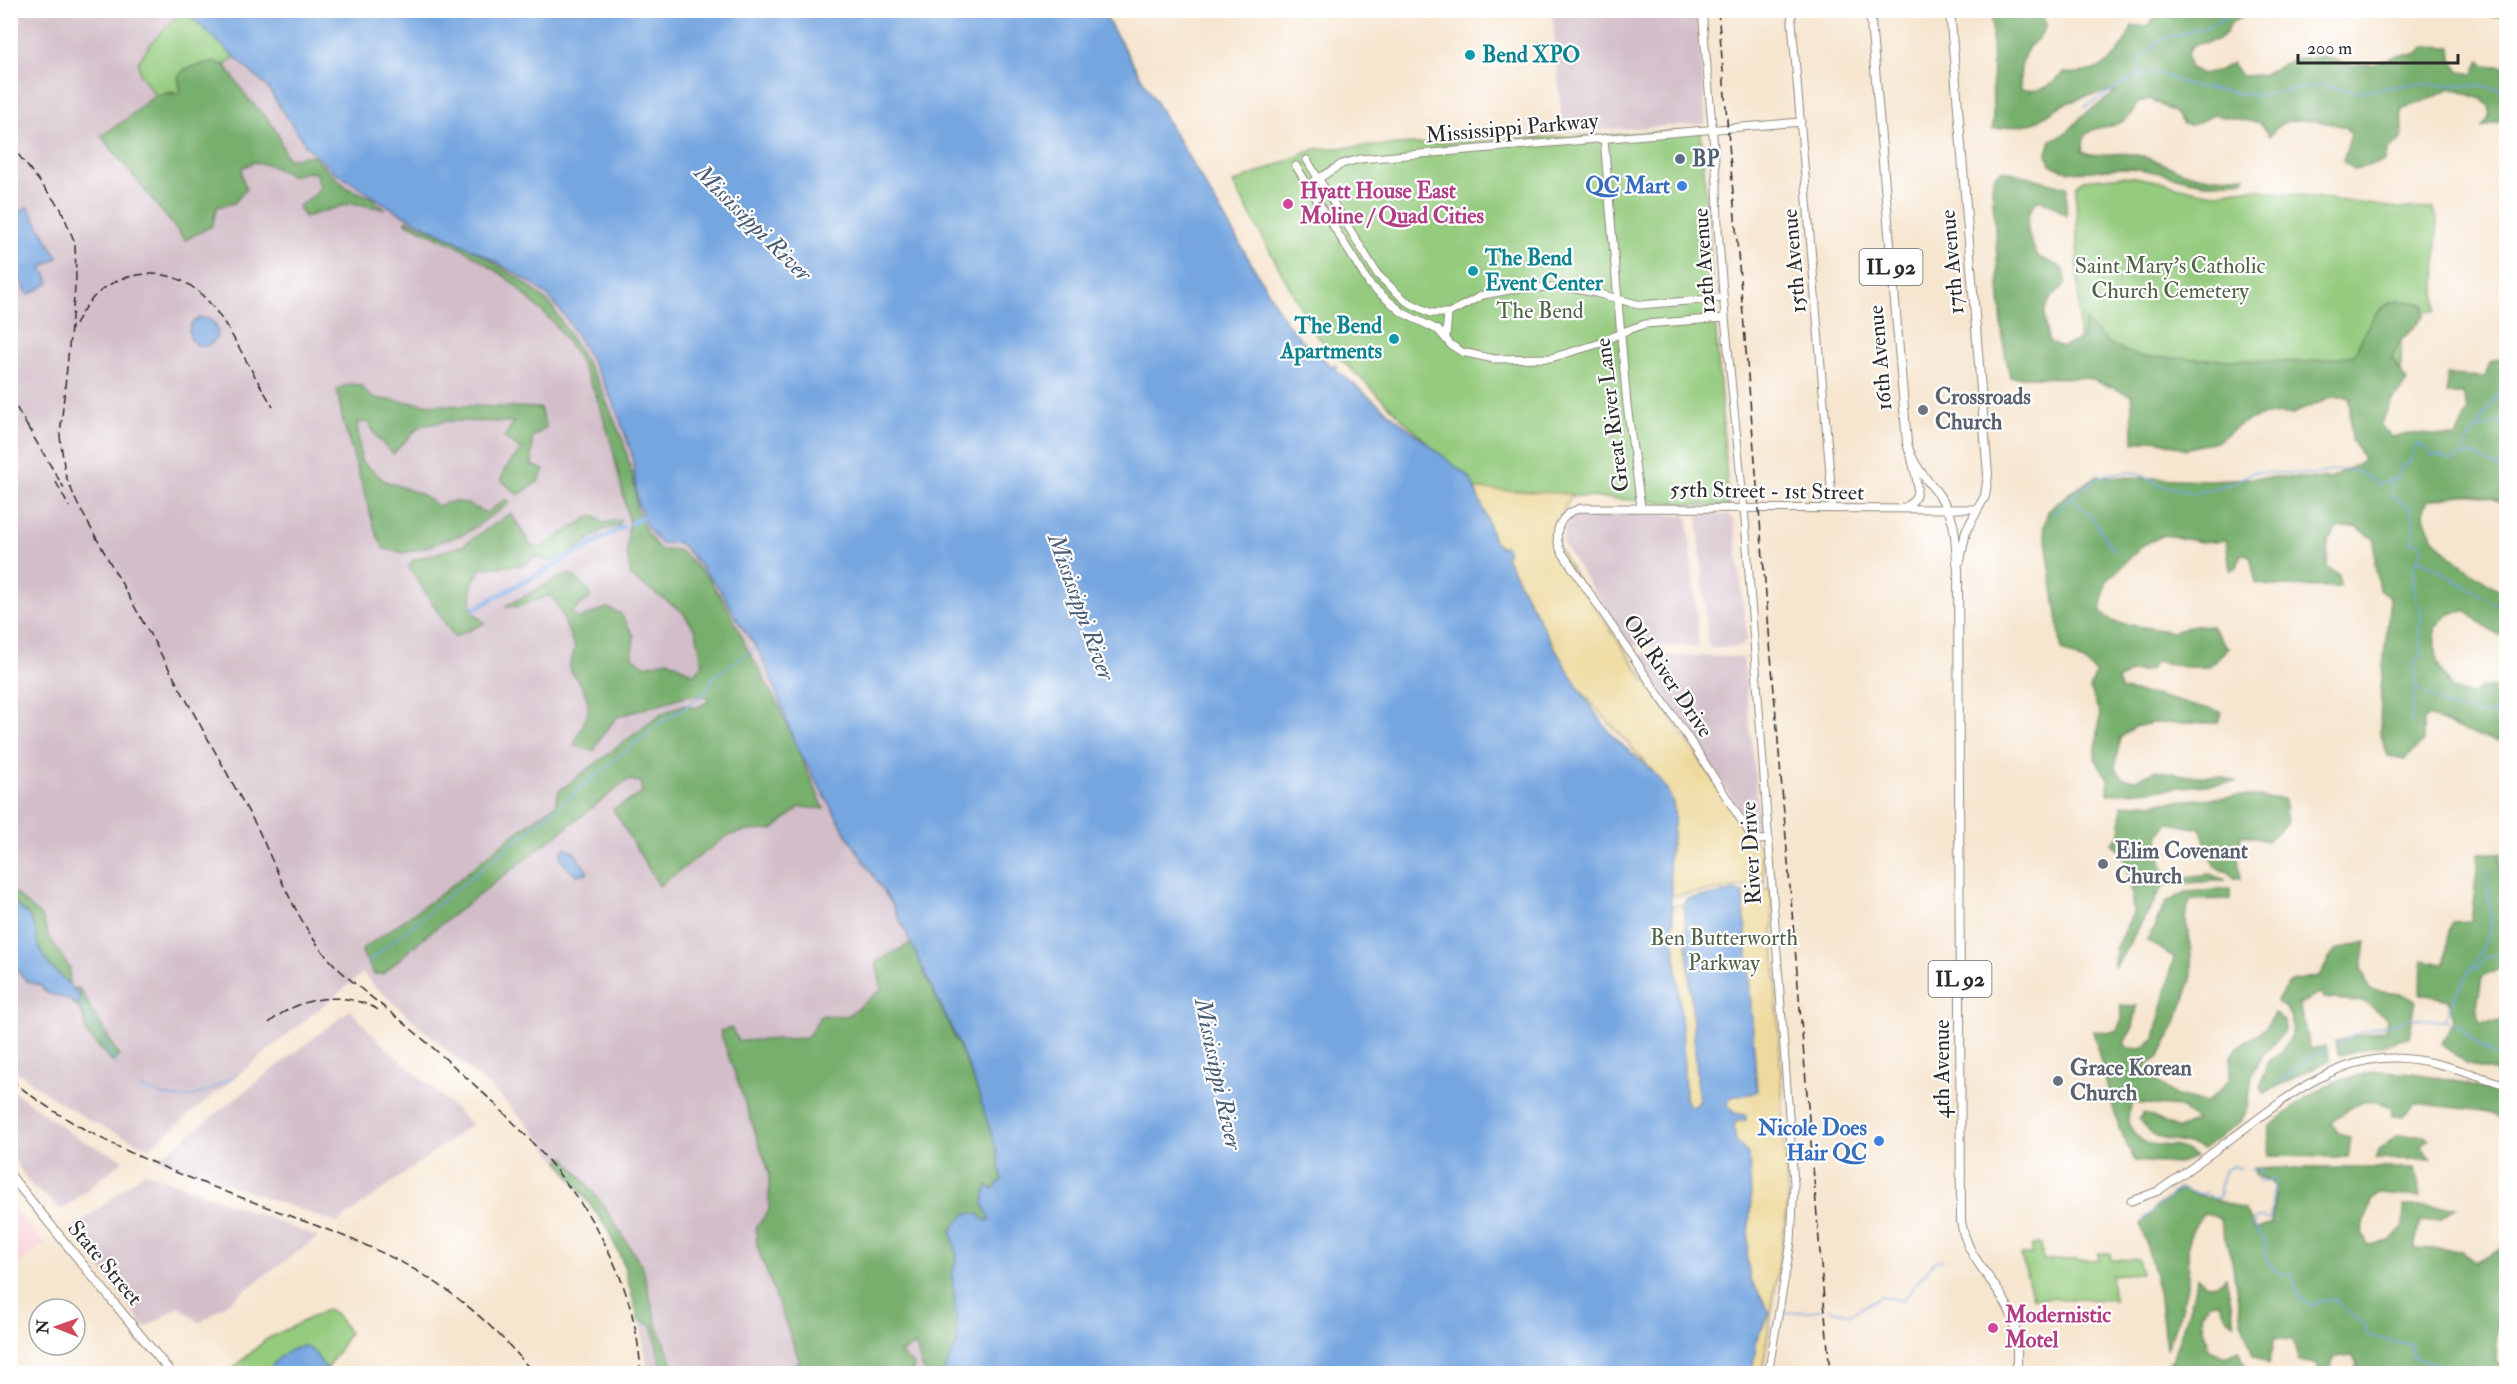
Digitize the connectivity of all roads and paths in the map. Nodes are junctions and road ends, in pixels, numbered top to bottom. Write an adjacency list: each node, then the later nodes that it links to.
1 (1702, 10): 8 (street, 12th Avenue)
2 (1791, 10): 7 (street, 15th Avenue)
3 (1870, 10): 20 (main road, 16th Avenue / IL 92)
4 (1950, 10): 24 (main road, 17th Avenue / IL 92)
5 (2487, 10): 6 (street)
6 (2506, 20)
7 (1801, 122): 8 (street, Mississippi Parkway); 23 (street, 15th Avenue)
8 (1713, 129): 9 (street, Mississippi Parkway); 14 (street, 12th Avenue)
9 (1604, 139): 12 (street, Mississippi Parkway); 15 (street, Great River Lane)
10 (1306, 160): 12 (street)
11 (1296, 166): 13 (street)
12 (1319, 179): 13 (street, Mississippi Parkway); 16 (street)
13 (1308, 185): 19 (street)
14 (1724, 298): 15 (street); 17 (street, 12th Avenue)
15 (1618, 299): 16 (street); 18 (street, Great River Lane)
16 (1448, 314): 19 (street)
17 (1725, 318): 18 (street); 22 (street, 12th Avenue)
18 (1620, 333): 19 (street); 21 (street, Great River Lane)
19 (1446, 337)
20 (1912, 461): 25 (street); 26 (main road, 16th Avenue / IL 92)
21 (1641, 507): 22 (street, 55th Street - 1st Street); 27 (street, 55th Street - 1st Street)
22 (1743, 508): 23 (street, 55th Street - 1st Street); 29 (street, River Drive)
23 (1833, 509): 25 (street, 55th Street - 1st Street)
24 (1978, 509): 26 (street, 55th Street - 1st Street); 28 (main road, 4th Avenue / IL 92)
25 (1893, 510): 26 (street, 55th Street - 1st Street)
26 (1948, 510): 28 (main road, 4th Avenue / IL 92)
27 (1561, 521): 29 (street, Old River Drive)
28 (1958, 569): 35 (main road, 4th Avenue / IL 92)
29 (1768, 839): 34 (street, River Drive)
30 (2506, 1085): 32 (street)
31 (10, 1175): 33 (main road, State Street)
32 (2131, 1201)
33 (172, 1374)
34 (1768, 1374)
35 (2017, 1374)

